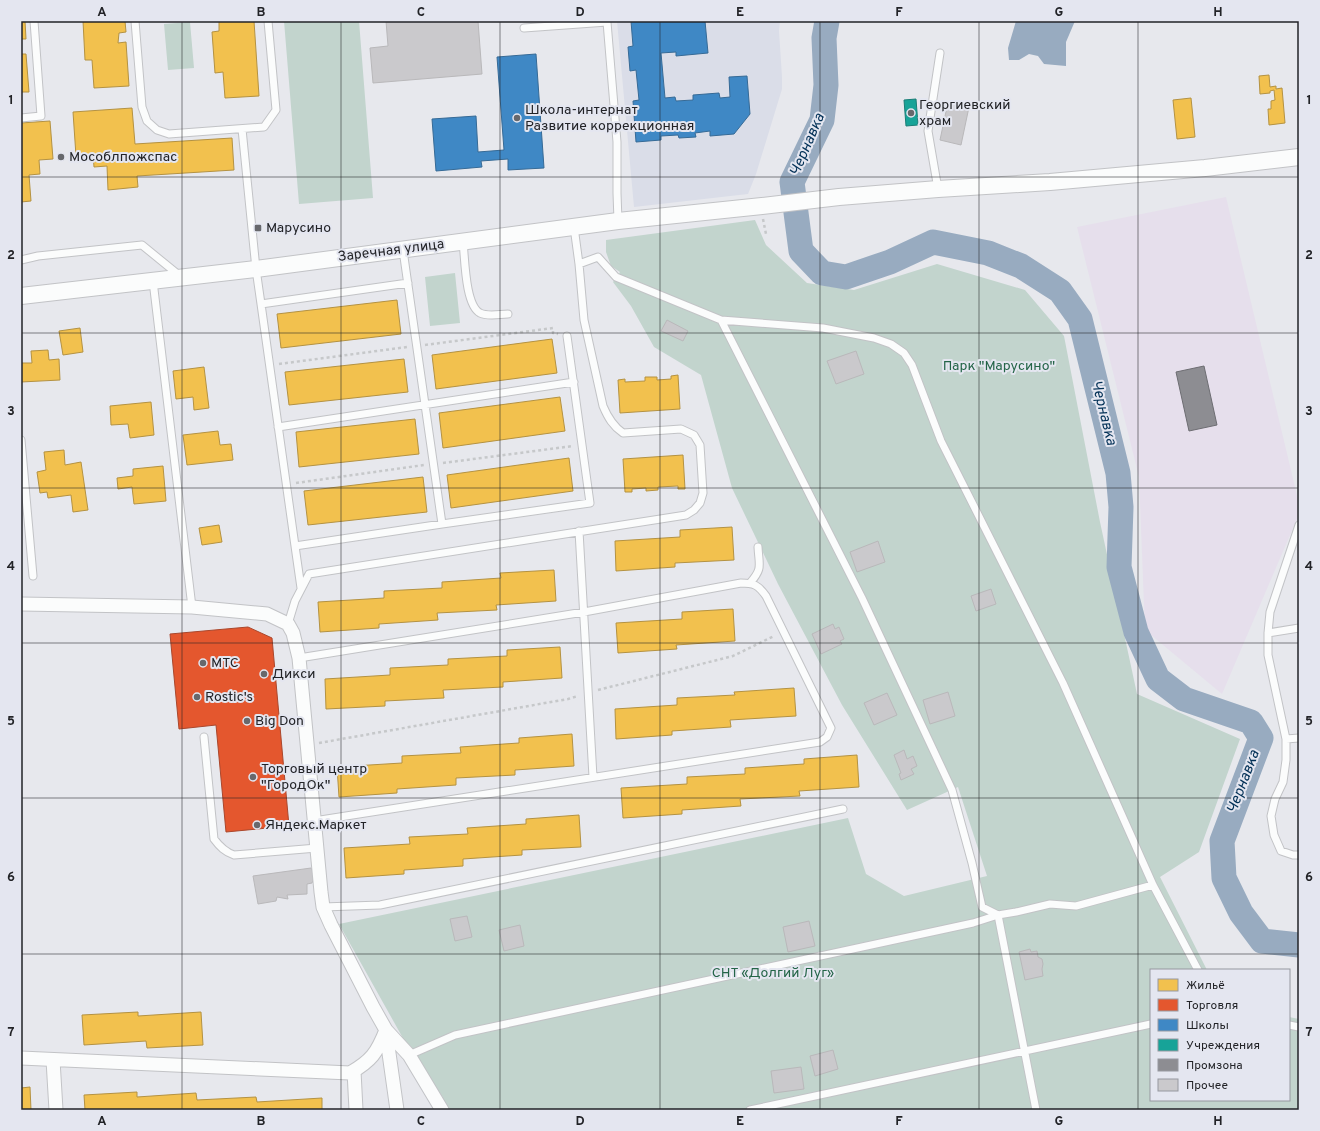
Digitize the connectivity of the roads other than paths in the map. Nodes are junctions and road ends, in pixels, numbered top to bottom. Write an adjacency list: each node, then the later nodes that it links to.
1 (34, 21): 6 (lane)
2 (135, 21): 7 (lane)
3 (268, 21): 7 (lane)
4 (524, 28): 10 (lane)
5 (940, 53): 9 (lane)
6 (21, 118)
7 (242, 129): 16 (lane)
8 (1299, 157): 9 (street, Заречная улица)
9 (938, 189): 10 (street, Заречная улица)
10 (618, 222): 11 (street, Заречная улица)
11 (574, 227): 12 (street, Заречная улица); 15 (lane)
12 (464, 242): 13 (street, Заречная улица); 22 (lane)
13 (403, 250): 16 (street, Заречная улица); 19 (lane)
14 (21, 260): 17 (lane)
15 (579, 264): 23 (lane); 31 (lane)
16 (256, 269): 17 (street, Заречная улица); 21 (lane)
17 (181, 278): 18 (street, Заречная улица)
18 (153, 281): 20 (street, Заречная улица); 38 (lane)
19 (408, 283): 21 (lane); 26 (lane)
20 (21, 296)
21 (261, 304): 27 (lane)
22 (508, 314)
23 (721, 320): 52 (lane); 54 (lane)
24 (567, 336): 25 (lane)
25 (574, 382): 26 (lane); 29 (lane)
26 (425, 405): 27 (lane); 29 (lane)
27 (278, 427): 32 (lane)
28 (21, 440): 34 (lane)
29 (442, 524): 32 (lane)
30 (1299, 525): 42 (lane)
31 (579, 531): 36 (lane); 39 (lane)
32 (295, 546): 36 (lane)
33 (758, 547): 35 (lane)
34 (33, 576)
35 (750, 583): 39 (lane); 47 (lane)
36 (301, 588): 40 (lane)
37 (21, 604): 38 (street)
38 (192, 607): 40 (street)
39 (584, 612): 43 (lane); 47 (lane)
40 (288, 624): 43 (street)
41 (1299, 628): 42 (lane)
42 (1268, 634): 46 (lane)
43 (299, 658): 49 (street)
44 (204, 737): 50 (lane)
45 (1299, 738): 46 (lane)
46 (1286, 739): 51 (lane)
47 (593, 777): 49 (lane)
48 (843, 809): 53 (lane)
49 (314, 821): 50 (street)
50 (317, 848): 53 (street)
51 (1299, 855)
52 (1153, 885): 54 (lane); 55 (lane)
53 (323, 907): 57 (street)
54 (998, 915): 58 (lane); 59 (lane)
55 (1197, 969)
56 (1150, 1024): 58 (lane)
57 (386, 1030): 59 (street); 62 (street); 65 (street)
58 (1024, 1052): 67 (lane); 68 (lane)
59 (409, 1055): 66 (street)
60 (21, 1058): 61 (street)
61 (53, 1060): 62 (street); 63 (street)
62 (354, 1071): 64 (street)
63 (56, 1110)
64 (356, 1110)
65 (397, 1110)
66 (442, 1110)
67 (750, 1110)
68 (1036, 1110)

